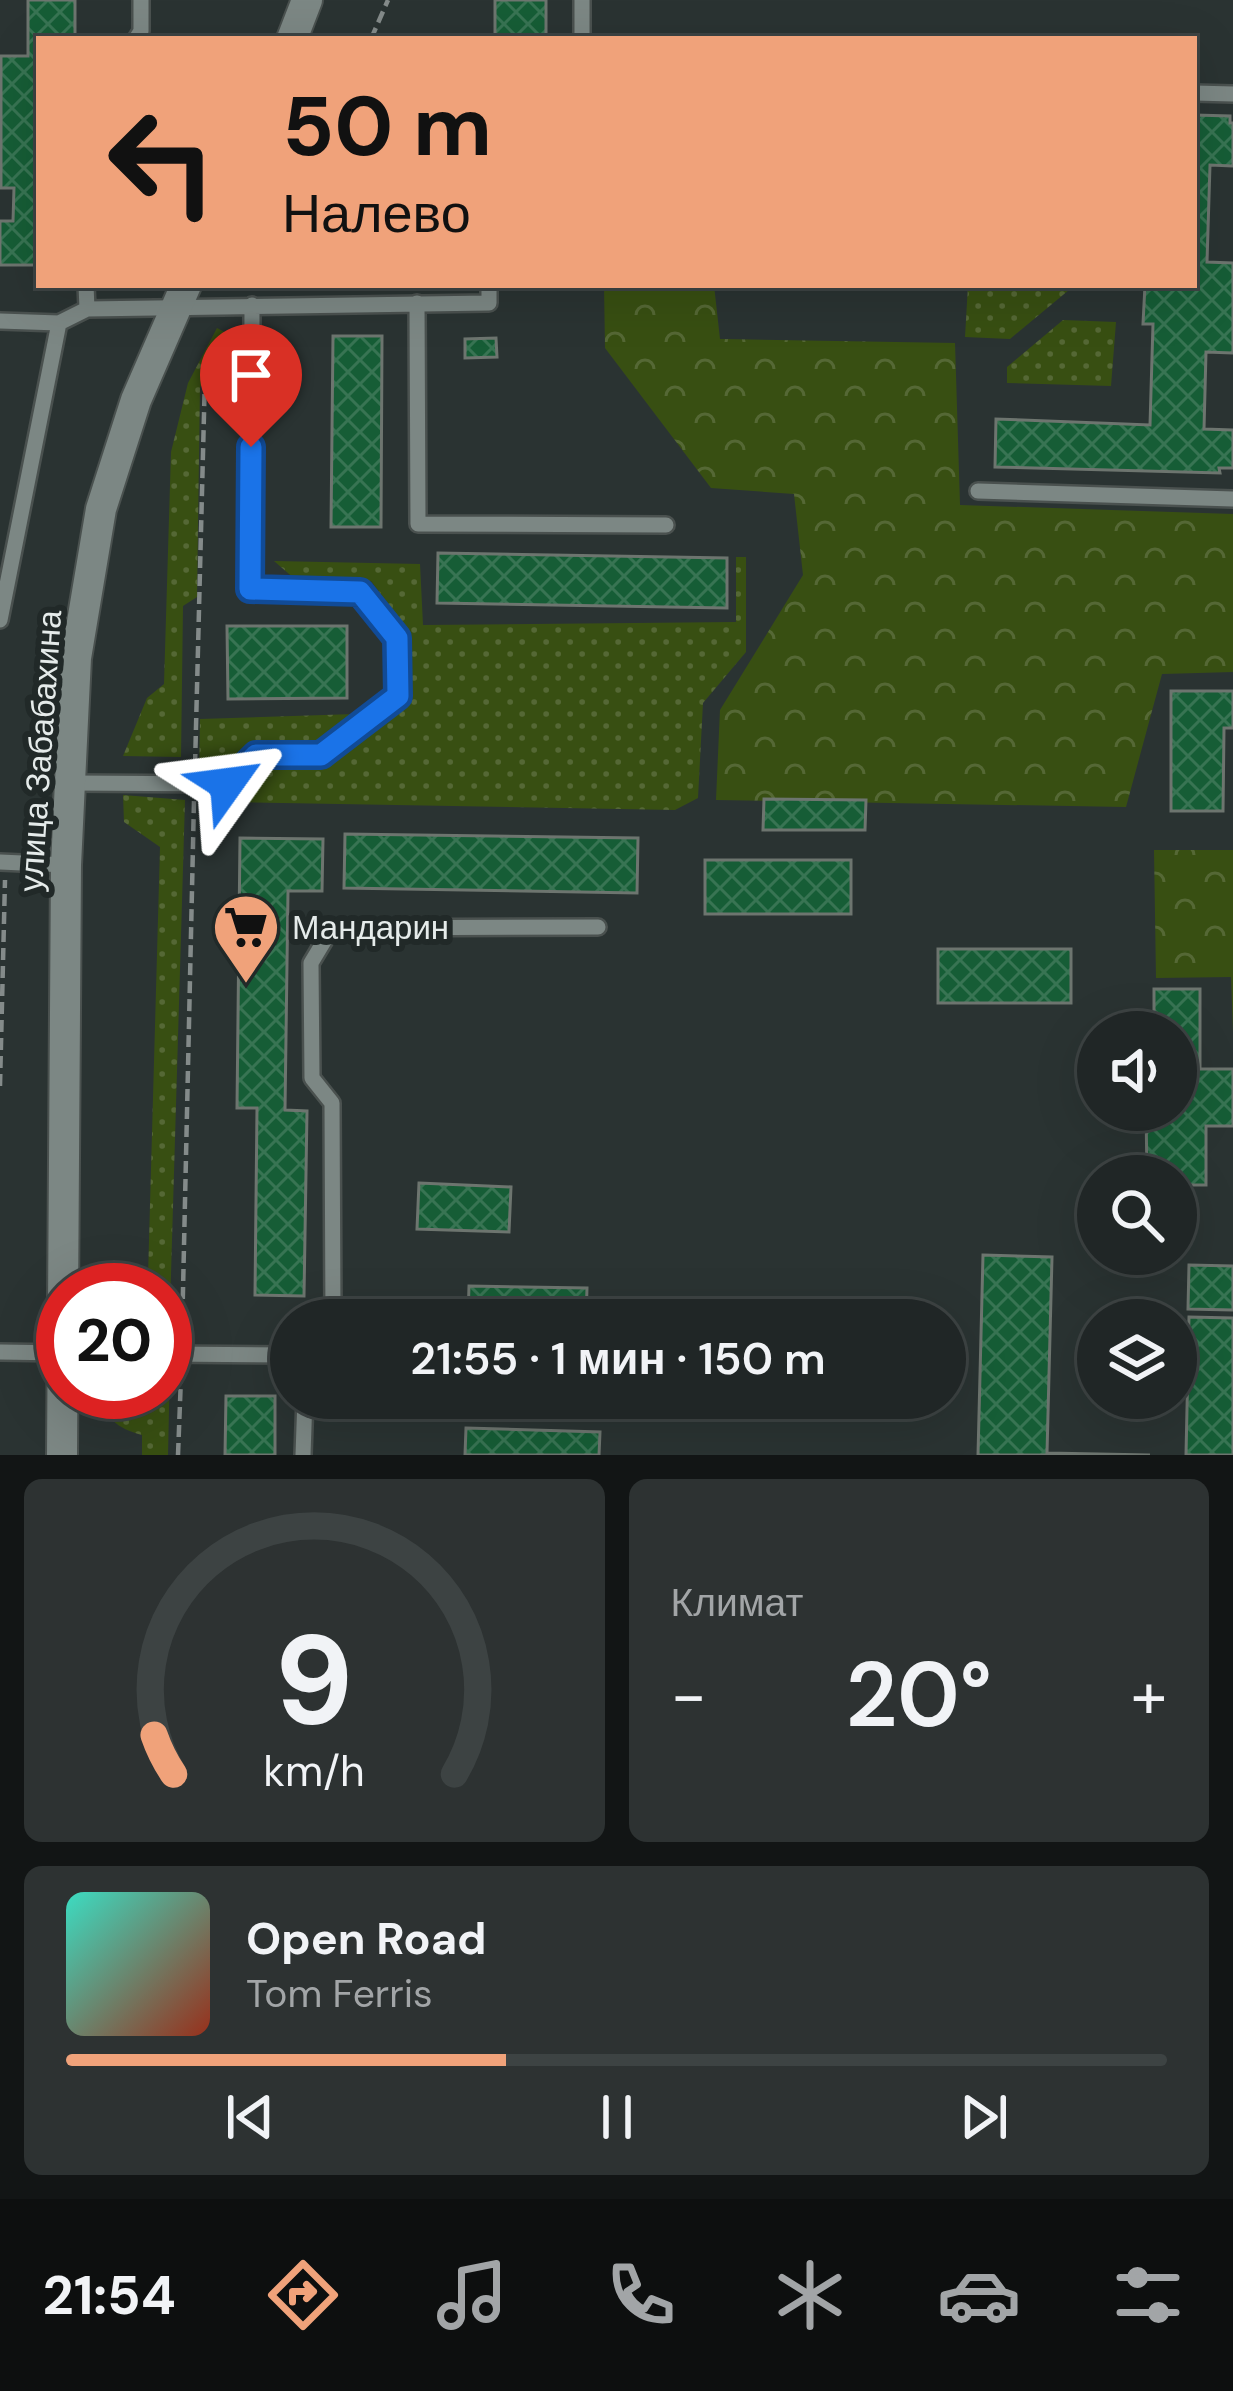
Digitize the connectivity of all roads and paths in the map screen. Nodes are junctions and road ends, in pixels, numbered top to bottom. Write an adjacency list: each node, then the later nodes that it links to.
1 (141, 0): 5 (lane)
2 (308, 0): 6 (street)
3 (388, 0): 7 (path)
4 (582, 0): 8 (lane)
5 (138, 36)
6 (293, 36)
7 (371, 36)
8 (582, 36)
9 (1197, 93): 10 (lane)
10 (1233, 94)
11 (86, 288): 16 (lane)
12 (489, 288): 14 (lane)
13 (181, 295): 15 (lane); 16 (lane); 23 (street, улица Забабахина)
14 (417, 303): 15 (lane); 21 (lane)
15 (252, 305): 24 (path); 24 (lane)
16 (87, 309): 18 (lane)
17 (0, 321): 18 (lane)
18 (59, 323): 22 (lane)
19 (978, 491): 20 (lane)
20 (1233, 499)
21 (666, 524)
22 (0, 620)
23 (70, 783): 24 (lane); 26 (street, улица Забабахина)
24 (195, 784): 30 (path)
25 (2, 862): 26 (lane); 28 (path)
26 (66, 865): 29 (street, улица Забабахина)
27 (598, 927): 31 (lane)
28 (0, 1086)
29 (64, 1263)
30 (177, 1263)
31 (332, 1299)
32 (0, 1352): 33 (lane)
33 (36, 1353)
34 (192, 1354): 35 (lane)
35 (270, 1355)
36 (62, 1419): 39 (street, улица Забабахина)
37 (176, 1419): 40 (path)
38 (304, 1419): 41 (lane)
39 (62, 1455)
40 (178, 1455)
41 (303, 1455)

